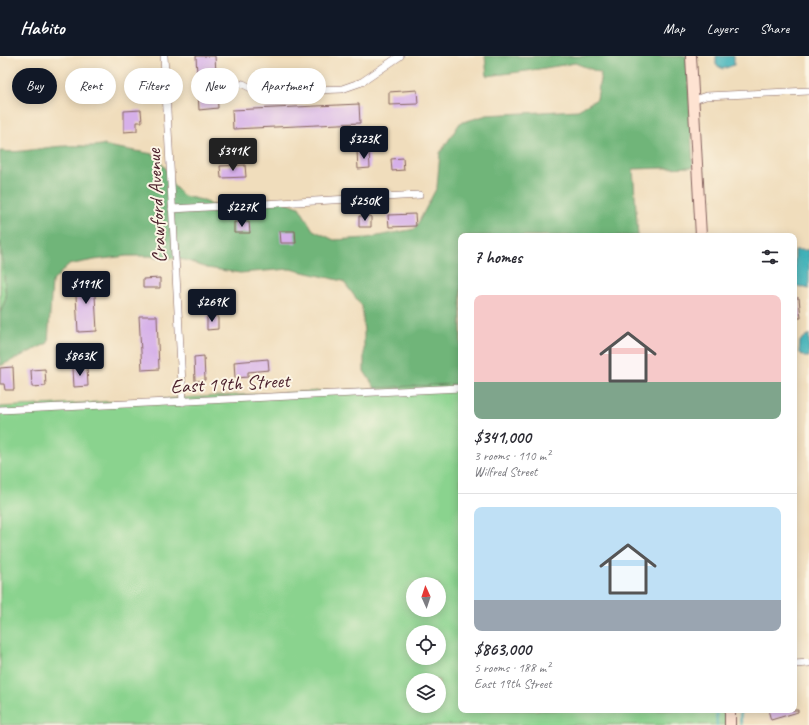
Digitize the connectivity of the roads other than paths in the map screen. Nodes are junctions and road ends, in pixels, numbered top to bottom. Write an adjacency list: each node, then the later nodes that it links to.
1 (164, 56): 8 (street, Crawford Avenue)
2 (400, 56): 4 (street)
3 (691, 56): 6 (street)
4 (243, 84)
5 (809, 91): 6 (street)
6 (694, 100): 9 (street)
7 (419, 195): 8 (street)
8 (172, 209): 11 (street, Crawford Avenue)
9 (701, 233)
10 (458, 388): 11 (street, East 19th Street)
11 (183, 402): 12 (street, East 19th Street)
12 (0, 410)
13 (809, 663): 14 (street)
14 (797, 664)
15 (730, 713): 16 (street)
16 (730, 725)

